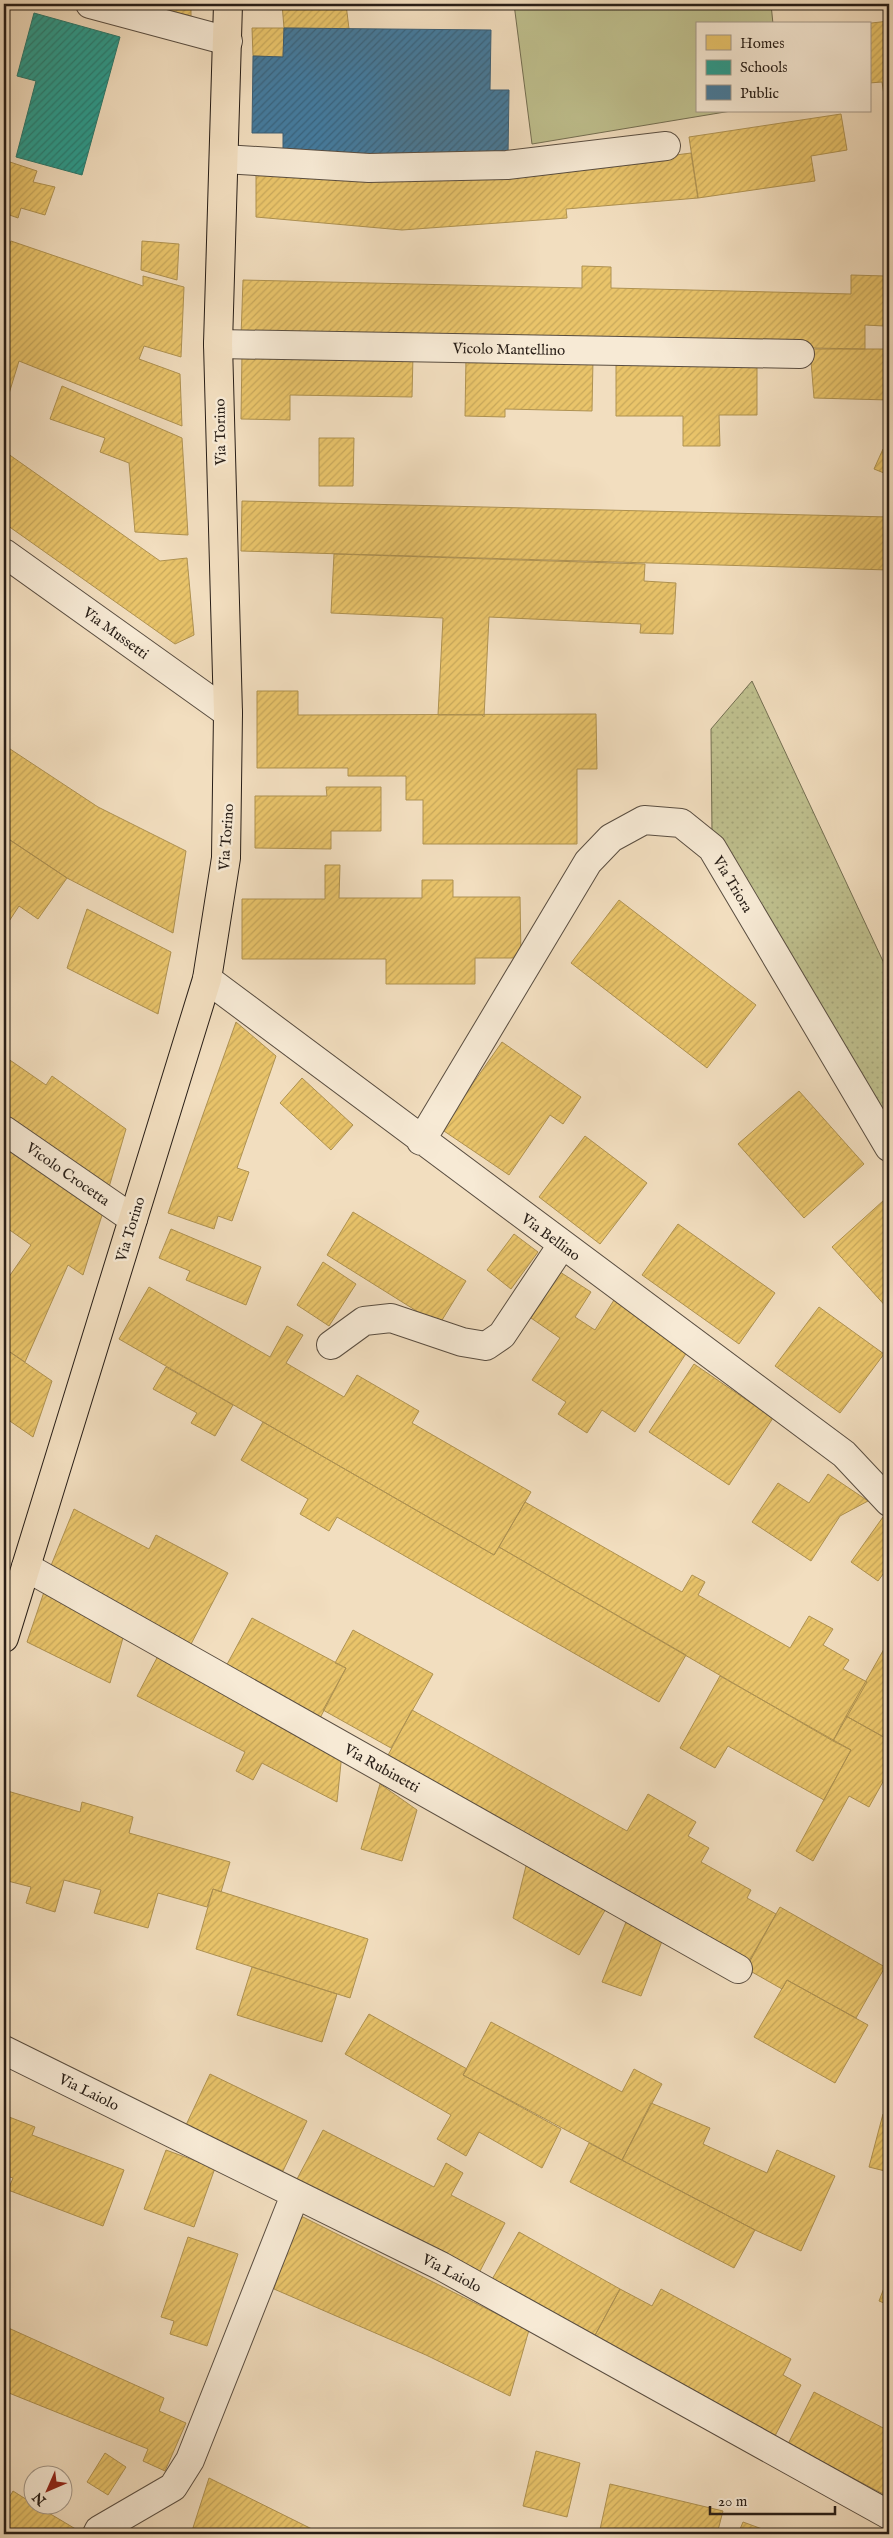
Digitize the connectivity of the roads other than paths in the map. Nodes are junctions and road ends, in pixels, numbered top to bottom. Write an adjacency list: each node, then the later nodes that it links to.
1 (90, 4): 3 (street)
2 (228, 4): 3 (main road, Via Torino)
3 (228, 41): 5 (main road, Via Torino)
4 (666, 146): 5 (street)
5 (224, 159): 6 (main road, Via Torino)
6 (218, 344): 7 (street, Vicolo Mantellino); 9 (main road, Via Torino)
7 (800, 354)
8 (4, 552): 9 (street, Via Mussetti)
9 (228, 713): 10 (main road, Via Torino)
10 (206, 979): 12 (street, Via Bellino); 14 (main road, Via Torino)
11 (4, 1130): 14 (street, Vicolo Crocetta)
12 (421, 1141): 13 (street, Via Triora); 15 (street, Via Bellino)
13 (889, 1147)
14 (133, 1219): 18 (main road, Via Torino)
15 (562, 1245): 16 (street); 17 (street, Via Bellino)
16 (332, 1345)
17 (889, 1502)
18 (26, 1567): 19 (main road, Via Torino); 20 (street, Via Rubinetti)
19 (4, 1638)
20 (738, 1969)
21 (4, 2050): 22 (street, Via Laiolo)
22 (295, 2194): 23 (street, Via Laiolo); 24 (street)
23 (889, 2515)
24 (96, 2534)

